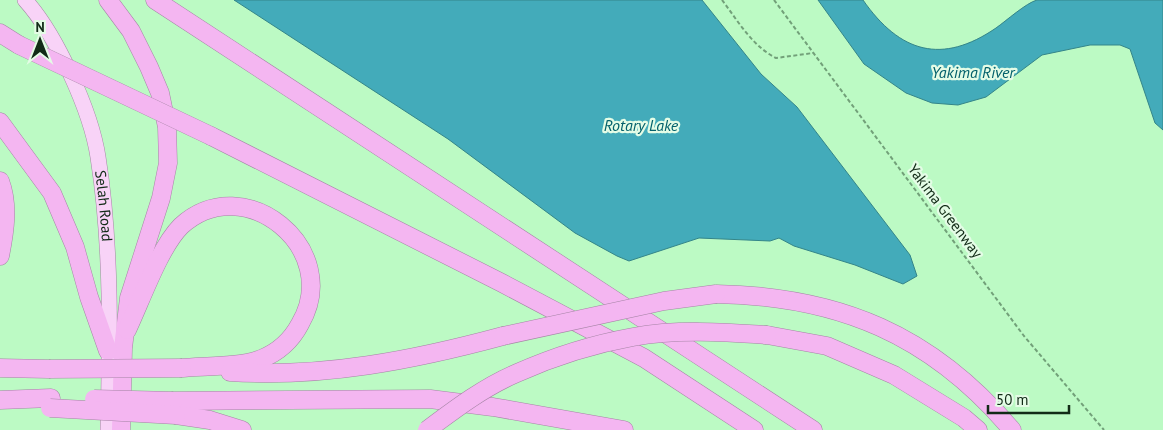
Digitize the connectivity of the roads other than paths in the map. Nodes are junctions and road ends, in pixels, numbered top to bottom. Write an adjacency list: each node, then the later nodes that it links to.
1 (24, 0): 9 (main road, Selah Road)
2 (108, 0): 8 (highway)
3 (155, 0): 22 (highway)
4 (0, 33): 21 (highway, bridge)
5 (0, 122): 9 (highway)
6 (0, 181): 7 (highway)
7 (0, 256)
8 (127, 330): 11 (highway); 17 (highway)
9 (108, 351): 16 (main road, Selah Road)
10 (0, 368): 11 (highway, bridge)
11 (182, 368): 24 (highway, bridge)
12 (0, 400): 13 (highway)
13 (50, 403): 14 (highway); 15 (highway, bridge)
14 (0, 406)
15 (174, 408): 18 (highway); 20 (highway)
16 (108, 430)
17 (120, 430)
18 (242, 430)
19 (427, 430): 23 (highway, bridge)
20 (624, 430)
21 (754, 430)
22 (812, 430)
23 (978, 430)
24 (1012, 430)

